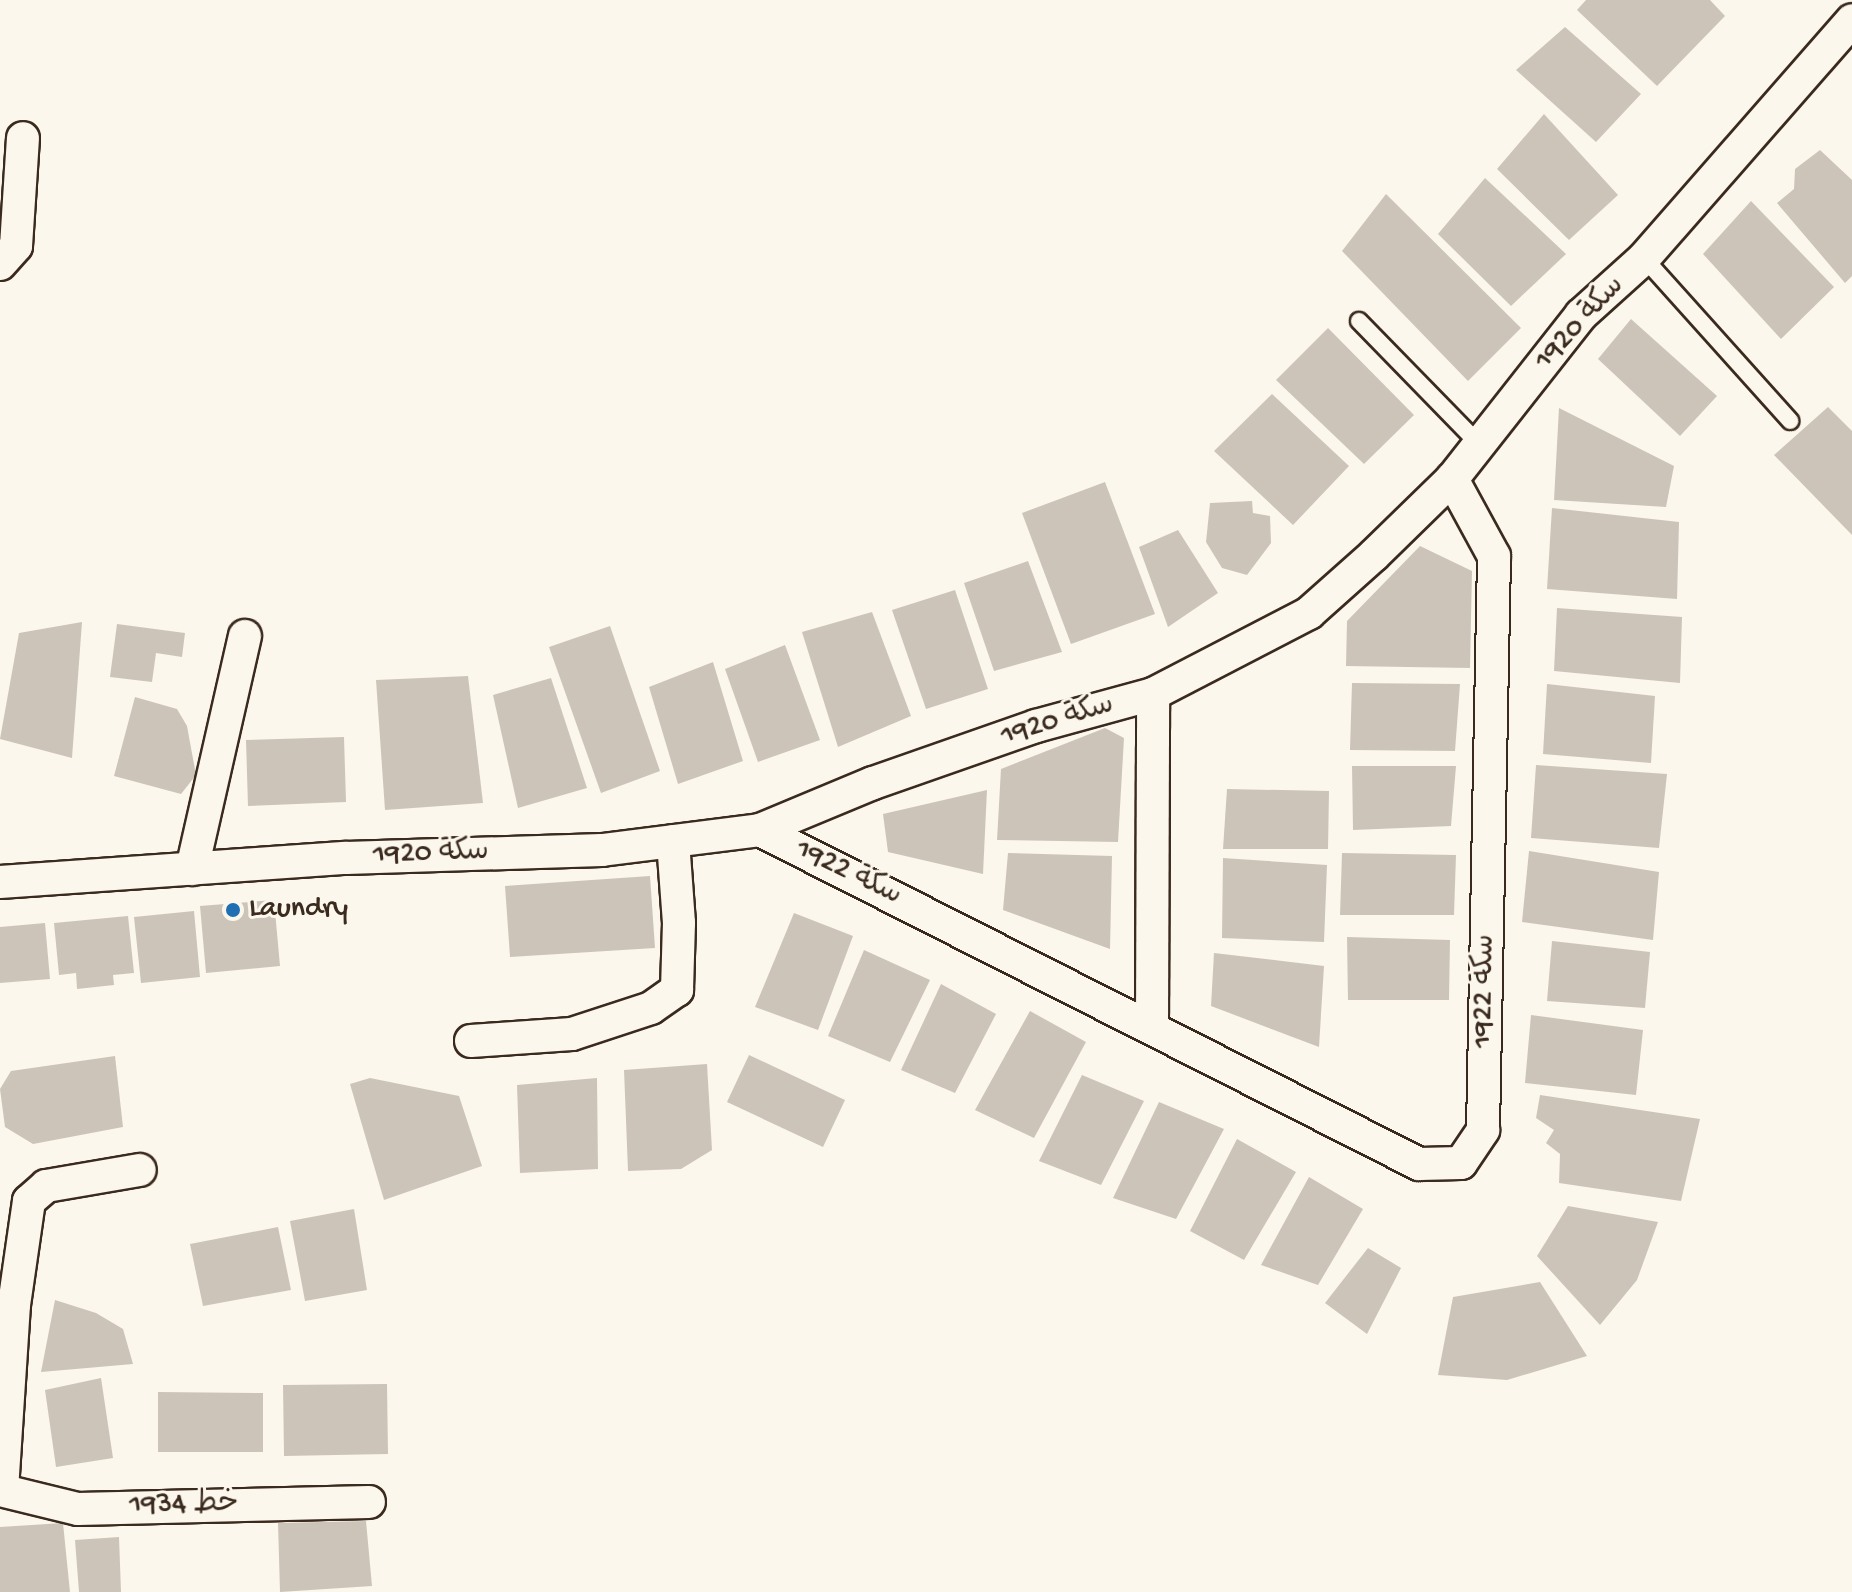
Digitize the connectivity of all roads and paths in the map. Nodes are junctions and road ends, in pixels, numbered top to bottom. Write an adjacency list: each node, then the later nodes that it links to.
1 (1852, 20): 3 (street, سكة 1920)
2 (23, 138): 4 (street)
3 (1644, 258): 6 (lane); 7 (street, سكة 1920)
4 (0, 264)
5 (1359, 321): 7 (lane)
6 (1790, 421)
7 (1479, 444): 8 (street, سكة 1920)
8 (1452, 479): 10 (street, سكة 1920); 15 (street, سكة 1922)
9 (245, 636): 13 (street)
10 (1153, 694): 11 (street, سكة 1920); 15 (street)
11 (760, 830): 12 (street, سكة 1920); 15 (street, سكة 1922)
12 (673, 841): 13 (street, سكة 1920); 16 (street)
13 (192, 869): 14 (street, سكة 1920)
14 (0, 882)
15 (1152, 1024)
16 (471, 1041)
17 (140, 1170): 18 (street)
18 (1, 1490): 19 (street, 1934 خط)
19 (369, 1502)

